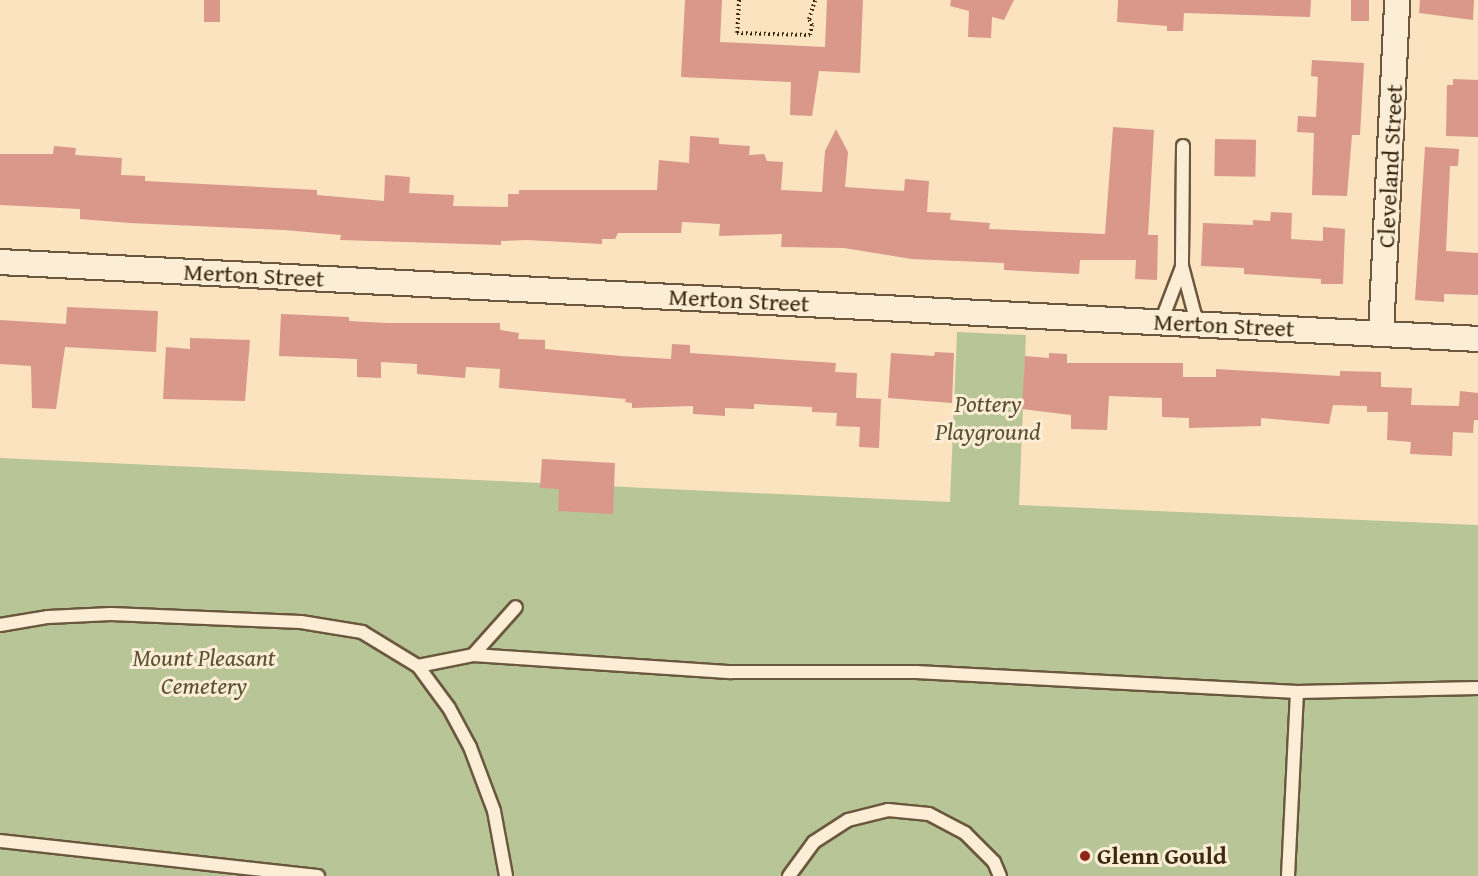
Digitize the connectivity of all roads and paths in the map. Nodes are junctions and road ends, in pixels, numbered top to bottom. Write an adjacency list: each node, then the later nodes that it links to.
1 (739, 0): 2 (path)
2 (815, 0)
3 (1397, 0): 9 (street, Cleveland Street)
4 (1183, 146): 6 (lane)
5 (0, 262): 7 (street, Merton Street)
6 (1182, 266): 7 (lane); 8 (lane)
7 (1161, 322): 8 (street, Merton Street)
8 (1197, 323): 9 (street, Merton Street)
9 (1381, 333): 10 (street, Merton Street)
10 (1478, 339)
11 (516, 607): 13 (lane)
12 (0, 625): 14 (lane)
13 (472, 655): 14 (lane); 16 (lane)
14 (418, 666): 19 (lane)
15 (1478, 687): 16 (lane)
16 (1298, 692): 22 (lane)
17 (0, 841): 18 (lane)
18 (318, 876)
19 (506, 876)
20 (789, 876): 21 (lane)
21 (1000, 876)
22 (1288, 876)

